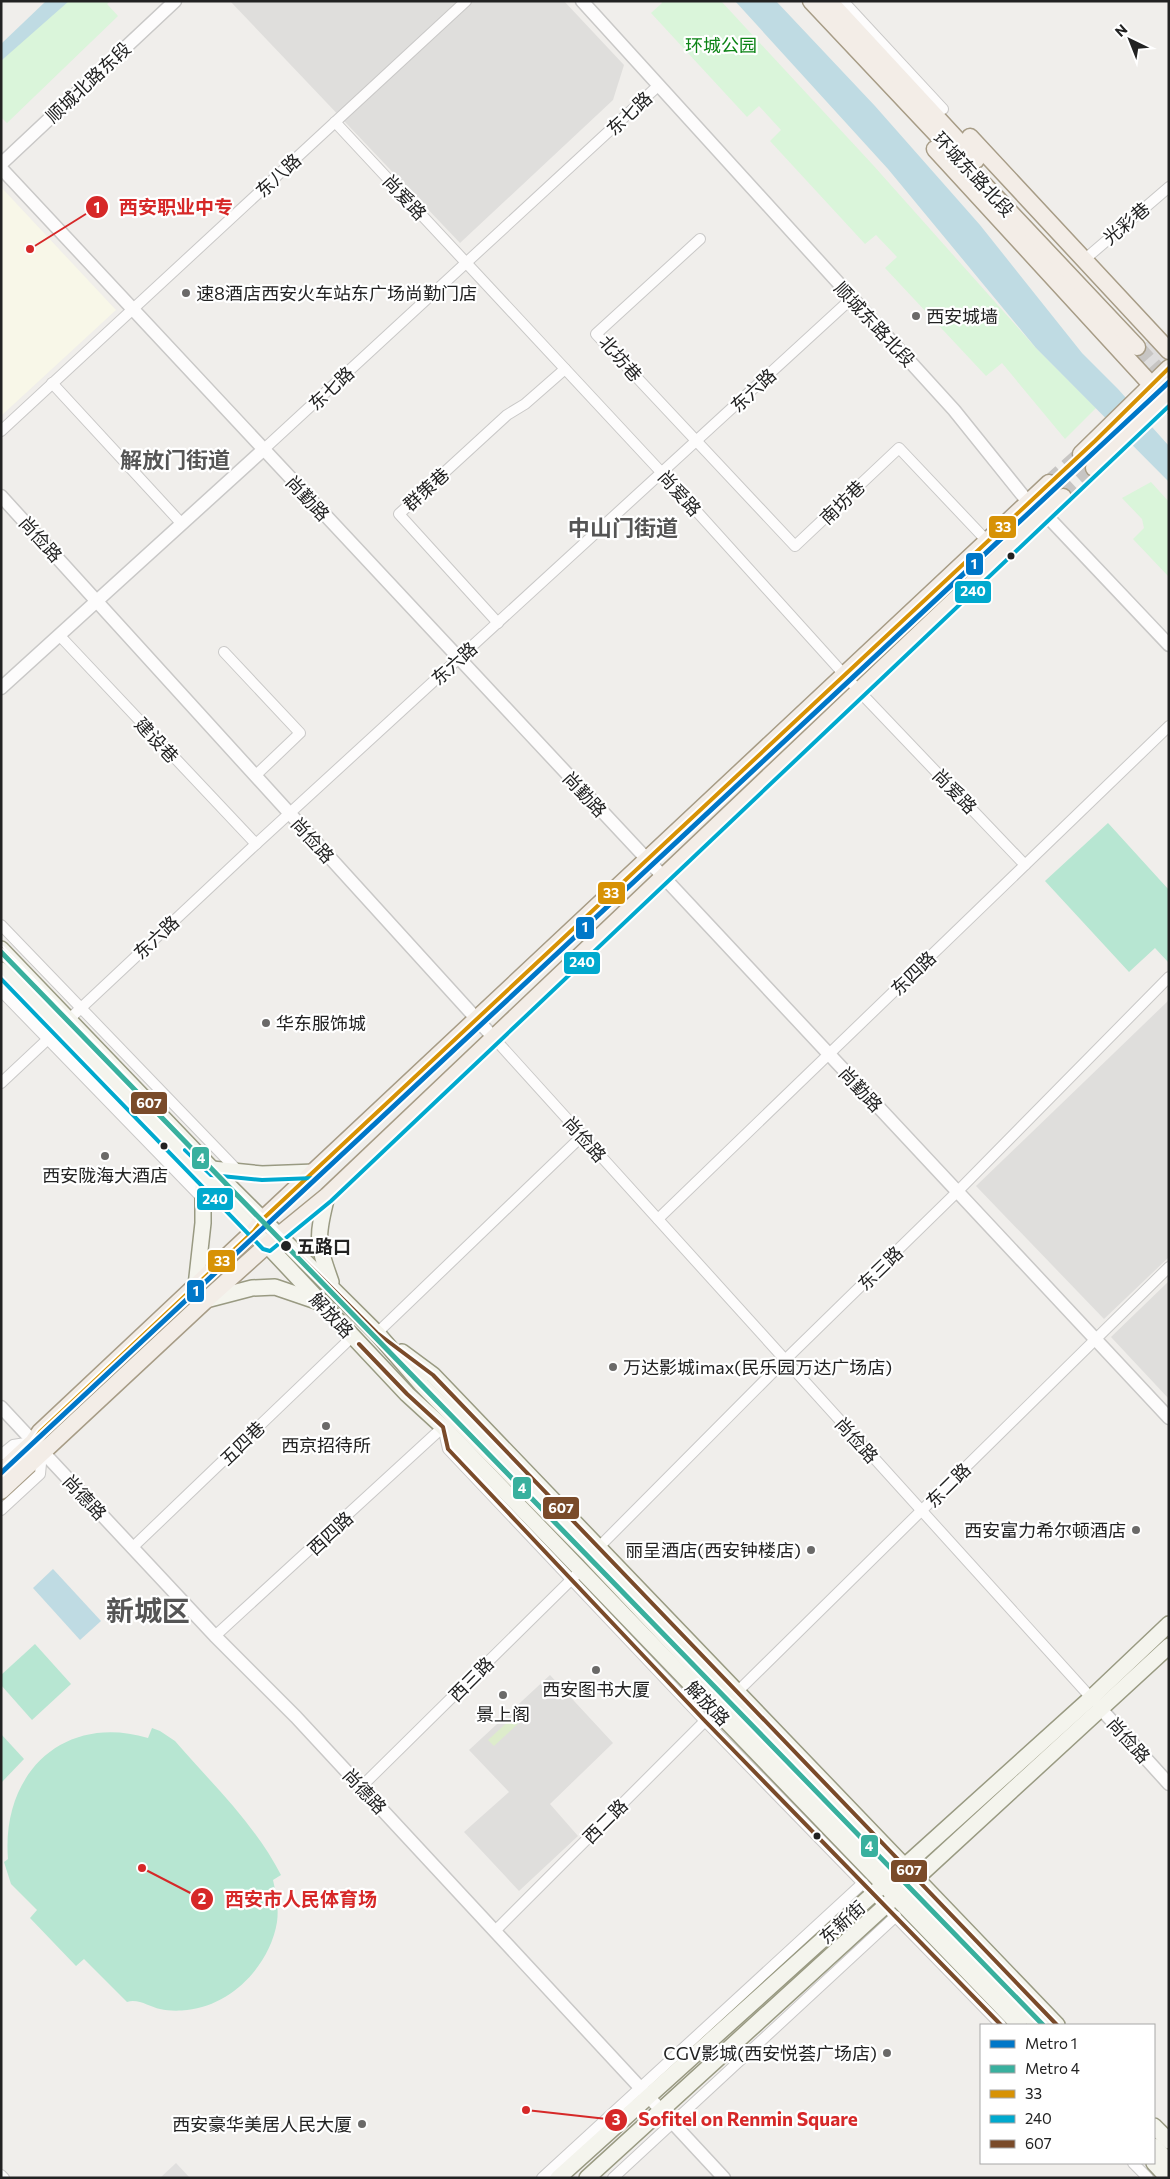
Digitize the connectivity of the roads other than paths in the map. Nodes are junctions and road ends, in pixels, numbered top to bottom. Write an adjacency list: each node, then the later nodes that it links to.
1 (175, 1): 11 (street, 顺城北路东段)
2 (466, 1): 10 (street, 东八路)
3 (582, 1): 8 (street, 顺城东路北段)
4 (811, 1): 7 (main road, 环城东路北段)
5 (828, 1): 7 (main road, 环城东路北段)
6 (843, 1): 9 (street)
7 (885, 72): 9 (main road); 19 (main road, 环城东路北段); 24 (main road)
8 (659, 85): 16 (street, 东七路); 17 (street, 顺城东路北段)
9 (943, 109): 15 (main road)
10 (335, 122): 16 (street, 尚爱路); 18 (street, 东八路)
11 (1, 164)
12 (1, 168): 18 (street, 尚勤路)
13 (1169, 187): 15 (street, 光彩巷)
14 (700, 239): 27 (street, 北坊巷)
15 (1084, 260): 20 (main road)
16 (467, 264): 22 (street, 尚爱路); 28 (street, 东七路)
17 (851, 299): 27 (street, 东六路); 35 (street, 顺城东路北段)
18 (132, 310): 23 (street, 东八路); 28 (street, 尚勤路)
19 (1141, 344)
20 (1169, 351)
21 (1169, 368): 24 (main road)
22 (565, 369): 31 (street, 尚爱路); 40 (street, 群策巷)
23 (52, 383): 26 (street, 东八路); 37 (street)
24 (1151, 386): 25 (main road); 29 (main road)
25 (1168, 400): 30 (main road)
26 (1, 431)
27 (696, 442): 31 (street, 东六路); 38 (street, 南坊巷)
28 (263, 450): 37 (street, 东七路); 44 (street, 尚勤路)
29 (1081, 454)
30 (1094, 468)
31 (662, 473): 40 (street, 东六路); 45 (street, 尚爱路)
32 (1049, 483): 35 (main road)
33 (1, 496): 39 (street, 尚俭路)
34 (1063, 497): 36 (main road)
35 (1028, 502): 36 (street, 顺城东路北段); 38 (main road)
36 (1045, 514): 42 (street, 顺城东路北段); 47 (main road)
37 (182, 524): 39 (street, 东七路)
38 (987, 541): 45 (main road)
39 (98, 602): 41 (street, 东七路); 49 (street, 尚俭路)
40 (498, 623): 44 (street, 东六路)
41 (59, 635): 46 (street, 东七路); 51 (street, 建设巷)
42 (1169, 646)
43 (224, 652): 49 (street)
44 (459, 659): 50 (street, 东六路); 52 (street, 尚勤路)
45 (845, 675): 47 (street, 尚爱路); 52 (main road)
46 (1, 688)
47 (859, 691): 53 (street, 尚爱路); 54 (main road)
48 (1169, 726): 53 (street, 东四路)
49 (256, 776): 50 (street, 尚俭路)
50 (290, 814): 51 (street, 东六路); 61 (street, 尚俭路)
51 (256, 844): 60 (street, 东六路)
52 (647, 861): 54 (street, 尚勤路); 61 (main road)
53 (1025, 865): 65 (street, 东四路)
54 (664, 878): 63 (main road); 65 (street, 尚勤路)
55 (1, 925): 60 (street)
56 (1, 949): 62 (main road, 解放路)
57 (1, 970): 62 (main road, 解放路)
58 (1167, 984): 71 (street, 东三路)
59 (1, 992): 64 (street)
60 (81, 1008): 62 (street, 东六路); 68 (street)
61 (476, 1020): 63 (street, 尚俭路); 69 (main road)
62 (64, 1024): 64 (street, 东六路); 70 (main road, 解放路)
63 (493, 1037): 67 (street, 尚俭路); 72 (main road)
64 (47, 1039): 66 (street, 东六路); 73 (street)
65 (828, 1054): 71 (street, 尚勤路); 74 (street, 东四路)
66 (1, 1083)
67 (582, 1136): 74 (street, 尚俭路); 83 (street)
68 (239, 1172): 69 (main road); 70 (main road)
69 (315, 1172): 75 (main road)
70 (208, 1173): 73 (main road); 75 (main road, 解放路)
71 (957, 1192): 85 (street, 尚勤路); 86 (street, 东三路)
72 (327, 1196): 76 (main road); 80 (main road)
73 (202, 1198): 79 (main road)
74 (658, 1219): 86 (street, 尚俭路)
75 (259, 1225): 76 (main road, 解放路); 77 (main road, 解放路); 79 (main road)
76 (280, 1235): 77 (main road); 80 (main road, 解放路)
77 (267, 1245): 81 (main road); 82 (main road, 解放路)
78 (1169, 1267): 85 (street, 东二路)
79 (196, 1286): 92 (main road)
80 (332, 1286): 83 (main road, 解放路)
81 (206, 1300): 82 (main road); 92 (main road)
82 (320, 1302): 84 (main road, 解放路)
83 (377, 1332): 89 (main road); 91 (main road, 解放路)
84 (352, 1337): 90 (main road, 解放路); 98 (street, 五四巷)
85 (1095, 1340): 88 (street, 尚勤路); 97 (street, 东二路)
86 (786, 1360): 97 (street, 尚俭路); 99 (street, 东三路)
87 (1, 1407): 92 (street, 尚德路)
88 (1169, 1418)
89 (475, 1420): 91 (main road); 99 (main road)
90 (443, 1427): 100 (main road, 解放路); 102 (street, 西四路)
91 (477, 1441): 99 (main road, 解放路)
92 (38, 1447): 93 (street); 94 (main road); 95 (main road); 96 (street); 98 (street, 尚德路)
93 (1, 1455)
94 (1, 1472)
95 (1, 1491)
96 (1, 1510)
97 (922, 1511): 104 (street, 尚俭路); 105 (street, 东二路)
98 (132, 1548): 102 (street, 尚德路)
99 (594, 1552): 105 (main road, 解放路)
100 (576, 1575): 105 (main road, 解放路); 107 (street, 西三路)
101 (1169, 1624): 104 (main road, 东新街)
102 (215, 1636): 107 (street, 尚德路)
103 (1169, 1646): 104 (main road, 东新街)
104 (1096, 1703): 106 (street, 尚俭路); 108 (main road, 东新街); 109 (main road, 东新街)
105 (721, 1707): 108 (main road, 解放路); 108 (main road); 110 (street, 西二路)
106 (1169, 1784)
107 (361, 1787): 110 (street, 尚德路)
108 (884, 1881): 109 (main road, 解放路); 109 (main road); 115 (main road, 东新街)
109 (899, 1897): 111 (street); 112 (main road, 解放路); 113 (main road, 解放路); 114 (main road); 116 (main road, 东新街); 117 (street)
110 (495, 1931): 115 (street, 尚德路)
111 (1000, 2024)
112 (1018, 2024)
113 (1037, 2024)
114 (1056, 2024)
115 (645, 2091): 116 (street, 尚德路); 126 (street); 127 (main road, 东新街)
116 (662, 2110): 117 (street, 尚德路); 128 (main road, 东新街)
117 (673, 2122): 129 (street); 130 (street, 尚德路)
118 (1155, 2127): 119 (main road)
119 (1169, 2141)
120 (1155, 2148): 123 (main road)
121 (1134, 2164): 131 (street)
122 (1155, 2164): 123 (main road)
123 (1168, 2174)
124 (1, 2175): 125 (street)
125 (4, 2178)
126 (542, 2178)
127 (558, 2178)
128 (587, 2178)
129 (613, 2178)
130 (724, 2178)
131 (1148, 2178)

